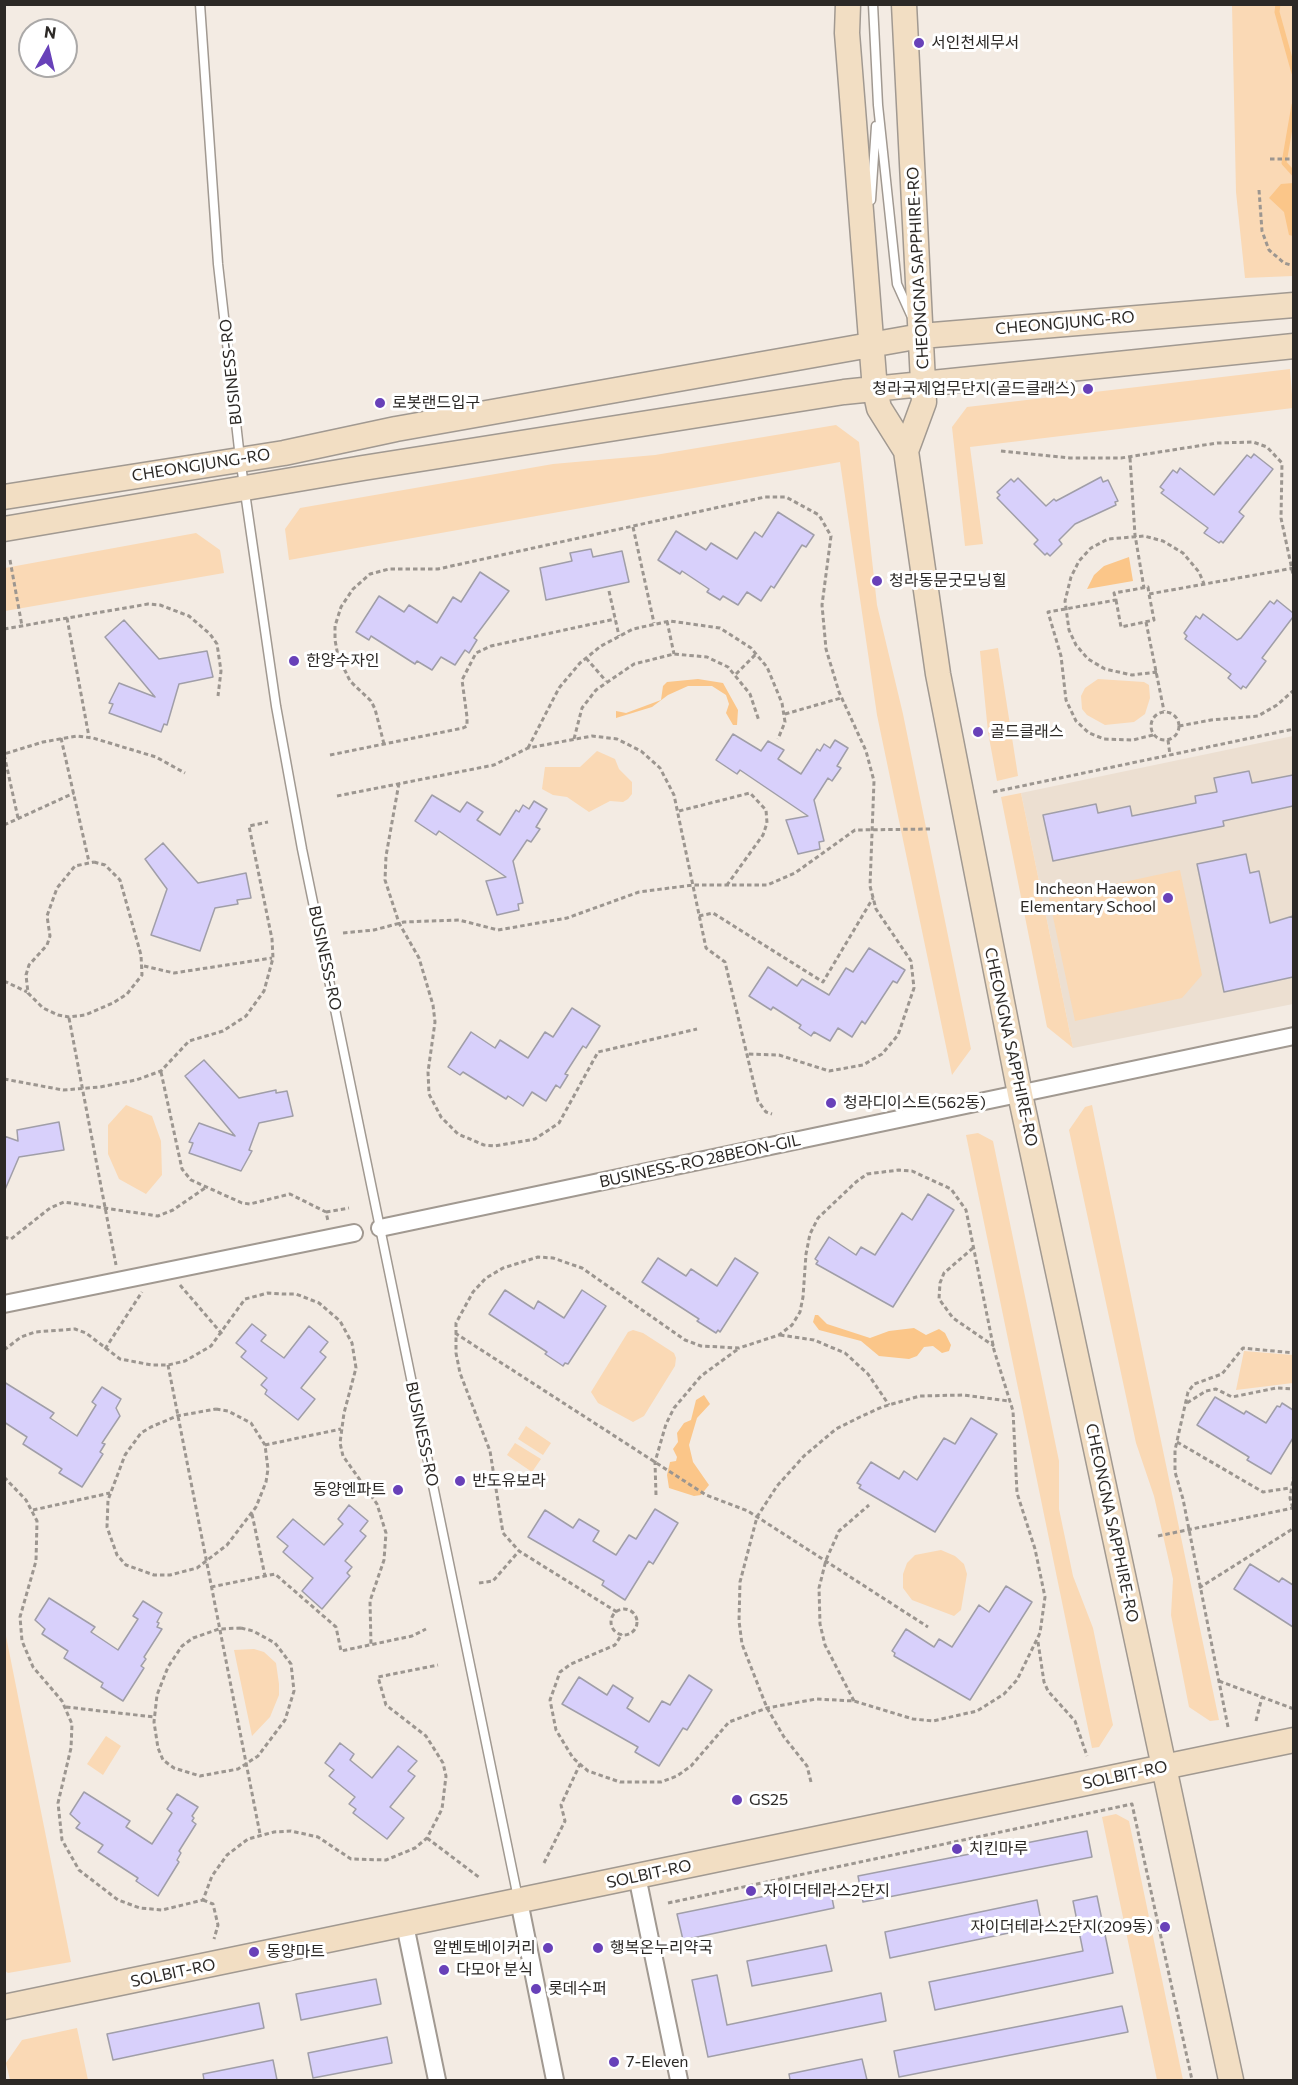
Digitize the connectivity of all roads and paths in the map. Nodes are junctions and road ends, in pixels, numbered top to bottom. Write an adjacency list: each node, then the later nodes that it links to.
1 (200, 4): 19 (lane, BUSINESS-RO)
2 (848, 4): 10 (main road)
3 (873, 4): 5 (lane)
4 (904, 4): 12 (main road, CHEONGNA SAPPHIRE-RO)
5 (878, 105): 10 (lane); 12 (lane)
6 (1270, 159): 7 (path)
7 (1293, 159)
8 (1259, 190): 9 (path)
9 (1293, 266)
10 (865, 271): 13 (main road)
11 (1293, 305): 12 (main road, CHEONGJUNG-RO)
12 (921, 336): 13 (main road, CHEONGJUNG-RO); 15 (main road, CHEONGNA SAPPHIRE-RO)
13 (871, 346): 16 (main road); 19 (main road, CHEONGJUNG-RO)
14 (1293, 346): 15 (main road)
15 (924, 384): 16 (main road); 17 (main road, CHEONGNA SAPPHIRE-RO)
16 (875, 390): 17 (main road); 21 (main road)
17 (906, 451): 96 (main road, CHEONGNA SAPPHIRE-RO)
18 (1001, 451): 20 (path)
19 (240, 458): 21 (lane, BUSINESS-RO); 22 (main road, CHEONGJUNG-RO)
20 (1130, 458): 25 (path); 27 (path)
21 (245, 488): 24 (main road); 102 (lane, BUSINESS-RO)
22 (4, 496)
23 (633, 527): 39 (path); 51 (path); 63 (path)
24 (4, 529)
25 (1135, 535): 29 (path); 30 (path); 34 (path)
26 (10, 560): 40 (path)
27 (1292, 568): 28 (path); 29 (path)
28 (1293, 579)
29 (1204, 584): 32 (path)
30 (1144, 588): 32 (path); 33 (path)
31 (609, 591): 36 (path)
32 (1149, 594): 38 (path)
33 (1116, 600): 34 (path); 38 (path)
34 (1065, 609): 46 (path); 57 (path)
35 (67, 618): 40 (path); 50 (path); 58 (path)
36 (615, 619): 42 (path); 63 (path)
37 (667, 621): 39 (path); 43 (path); 44 (path)
38 (1146, 622): 46 (path)
39 (654, 623): 42 (path)
40 (22, 626): 41 (path)
41 (4, 629)
42 (619, 636): 45 (path)
43 (674, 654): 47 (path); 48 (path)
44 (757, 654): 47 (path); 53 (path)
45 (586, 658): 48 (path); 64 (path)
46 (1156, 672): 52 (path)
47 (736, 674): 54 (path)
48 (606, 681): 60 (path)
49 (1293, 690): 55 (path)
50 (218, 696)
51 (841, 698): 53 (path); 76 (path)
52 (1164, 711): 55 (path); 57 (path)
53 (785, 714): 61 (path)
54 (759, 721)
55 (1179, 726): 62 (path)
56 (1293, 729): 66 (path)
57 (1153, 735): 62 (path)
58 (88, 737): 59 (path); 67 (path)
59 (61, 738): 70 (path); 73 (path)
60 (574, 739): 64 (path); 72 (path)
61 (778, 739)
62 (1168, 740): 66 (path)
63 (384, 744): 65 (path)
64 (528, 748): 68 (path)
65 (330, 755)
66 (1170, 755): 69 (path)
67 (185, 773)
68 (399, 783): 71 (path); 83 (path)
69 (993, 792)
70 (74, 793): 73 (path); 78 (path)
71 (337, 796)
72 (678, 811): 79 (path); 80 (path)
73 (18, 818): 75 (path)
74 (268, 822): 85 (path)
75 (4, 825)
76 (872, 830): 77 (path); 80 (path); 81 (path)
77 (930, 830)
78 (89, 862): 86 (path); 88 (path)
79 (693, 885): 80 (path); 82 (path); 83 (path)
80 (727, 885)
81 (873, 898): 82 (path); 92 (path)
82 (699, 916): 92 (path)
83 (399, 923): 84 (path); 90 (path)
84 (343, 933)
85 (273, 958): 86 (path); 93 (path)
86 (144, 966): 89 (path)
87 (4, 981): 88 (path)
88 (28, 993): 89 (path)
89 (69, 1017): 95 (path)
90 (697, 1029)
91 (1293, 1036): 96 (street, BUSINESS-RO 28BEON-GIL)
92 (747, 1054): 97 (path)
93 (161, 1071): 95 (path); 98 (path)
94 (4, 1079): 95 (path)
95 (83, 1090): 99 (path)
96 (1020, 1094): 102 (street, BUSINESS-RO 28BEON-GIL); 169 (main road, CHEONGNA SAPPHIRE-RO)
97 (772, 1114)
98 (205, 1188): 99 (path); 101 (path)
99 (105, 1208): 104 (path); 108 (path)
100 (349, 1208): 101 (path)
101 (326, 1212): 105 (path)
102 (380, 1228): 177 (lane, BUSINESS-RO)
103 (354, 1233): 105 (street)
104 (4, 1237)
105 (332, 1238): 107 (street)
106 (974, 1248): 112 (path); 113 (path); 113 (path)
107 (161, 1273): 108 (street); 111 (path); 115 (path)
108 (119, 1281): 109 (street)
109 (4, 1305)
110 (455, 1333): 114 (path); 127 (path); 141 (path)
111 (222, 1334): 118 (path); 124 (path)
112 (779, 1335): 114 (path); 121 (path)
113 (993, 1346): 120 (path)
114 (739, 1348): 127 (path)
115 (105, 1349): 116 (path); 118 (path)
116 (4, 1350)
117 (1293, 1353): 122 (path)
118 (168, 1365): 123 (path)
119 (1293, 1389): 122 (path)
120 (1009, 1401): 121 (path); 153 (path)
121 (889, 1405): 137 (path)
122 (1186, 1405): 125 (path)
123 (177, 1416): 126 (path); 131 (path); 143 (path)
124 (341, 1429): 126 (path); 154 (path)
125 (1177, 1442): 130 (path); 139 (path)
126 (265, 1445): 136 (path)
127 (655, 1462): 132 (path); 137 (path)
128 (1293, 1474): 130 (path)
129 (4, 1477): 134 (path)
130 (1290, 1488): 135 (path)
131 (110, 1493): 134 (path); 143 (path)
132 (656, 1495)
133 (869, 1505): 142 (path)
134 (33, 1510): 159 (path)
135 (1293, 1510): 139 (path)
136 (252, 1514): 143 (path); 144 (path)
137 (758, 1517): 142 (path); 160 (path)
138 (1293, 1528): 147 (path)
139 (1188, 1529): 140 (path); 147 (path)
140 (1158, 1536)
141 (519, 1551): 145 (path); 148 (path)
142 (825, 1560): 149 (path); 158 (path)
143 (207, 1563): 146 (path)
144 (265, 1576): 146 (path); 154 (path)
145 (479, 1583)
146 (211, 1587): 150 (path)
147 (1200, 1588): 156 (path)
148 (617, 1612): 152 (path); 152 (path)
149 (928, 1627)
150 (219, 1629): 162 (path); 167 (path); 167 (path)
151 (426, 1629): 154 (path)
152 (622, 1634): 168 (path)
153 (1038, 1640): 158 (path); 166 (path)
154 (371, 1645)
155 (438, 1665): 172 (path)
156 (1218, 1681): 157 (path); 164 (path)
157 (1262, 1697): 161 (path); 163 (path)
158 (854, 1701): 160 (path)
159 (66, 1707): 162 (path); 176 (path)
160 (767, 1708): 168 (path); 170 (path)
161 (1293, 1709)
162 (154, 1717): 167 (path)
163 (1256, 1721)
164 (1228, 1727)
165 (1293, 1740): 169 (main road, SOLBIT-RO)
166 (1087, 1756)
167 (246, 1764): 171 (path)
168 (580, 1764): 173 (path)
169 (1165, 1767): 174 (main road, SOLBIT-RO); 186 (main road, CHEONGNA SAPPHIRE-RO)
170 (811, 1782)
171 (260, 1835): 172 (path); 176 (path)
172 (427, 1838): 175 (path)
173 (544, 1863)
174 (637, 1876): 177 (main road, SOLBIT-RO); 184 (street)
175 (480, 1878)
176 (203, 1900): 180 (path)
177 (519, 1901): 179 (main road, SOLBIT-RO); 183 (street)
178 (668, 1903): 185 (path)
179 (405, 1925): 181 (main road, SOLBIT-RO); 182 (street)
180 (214, 1939)
181 (4, 2007)
182 (437, 2080)
183 (555, 2080)
184 (679, 2080)
185 (1192, 2080)
186 (1231, 2080)

